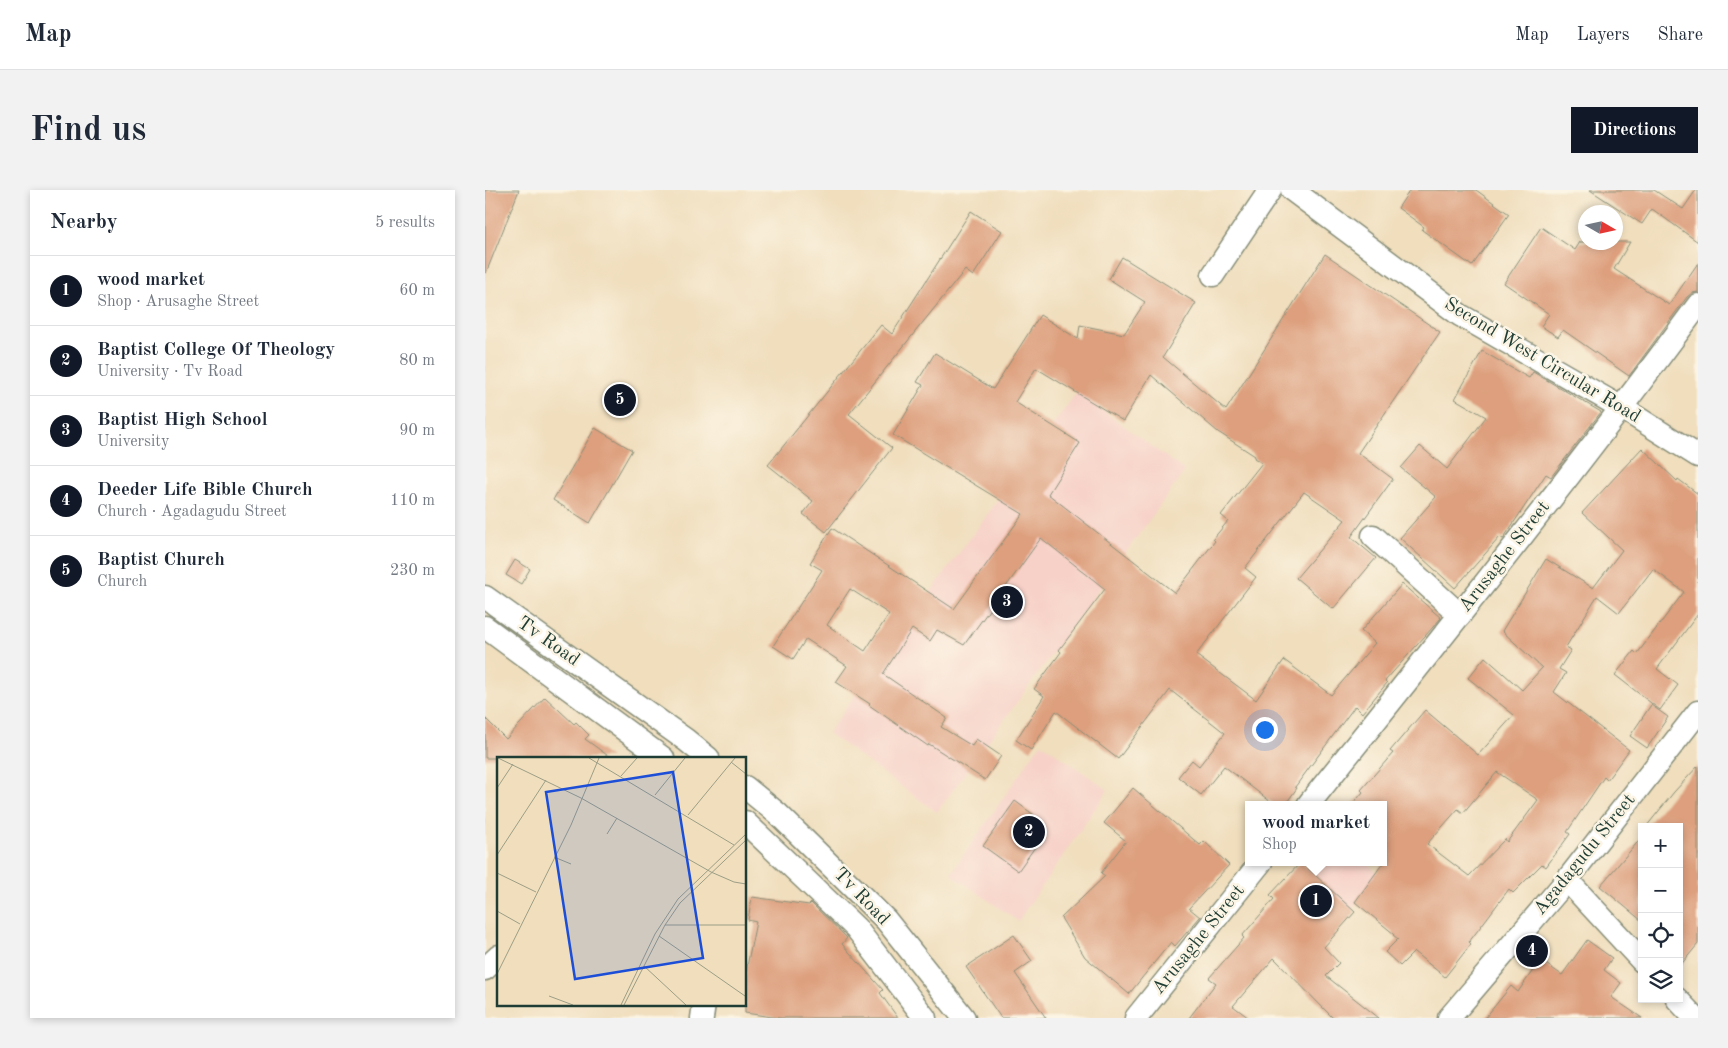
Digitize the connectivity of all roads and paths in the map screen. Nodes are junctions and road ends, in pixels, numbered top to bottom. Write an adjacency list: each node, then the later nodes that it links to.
1 (1270, 190): 3 (street)
2 (1292, 190): 5 (street, Second West Circular Road)
3 (1213, 275)
4 (1698, 304): 5 (street, Arusaghe Street)
5 (1622, 408): 6 (street, Second West Circular Road); 9 (street, Arusaghe Street)
6 (1698, 456)
7 (1373, 536): 9 (street)
8 (485, 598): 13 (street, Tv Road)
9 (1460, 615): 15 (street, Arusaghe Street)
10 (489, 636): 12 (street, Tv Road)
11 (1698, 712): 18 (street, Agadagudu Street)
12 (662, 757)
13 (708, 757)
14 (746, 788): 24 (street, Tv Road)
15 (1310, 801)
16 (746, 823): 23 (street, Tv Road)
17 (1258, 866): 25 (street, Arusaghe Street)
18 (1567, 880): 20 (street); 26 (street, Agadagudu Street)
19 (497, 958): 21 (street)
20 (1639, 958)
21 (485, 969)
22 (1681, 1003): 27 (street)
23 (925, 1018)
24 (964, 1018)
25 (1137, 1018)
26 (1449, 1018)
27 (1695, 1018)

